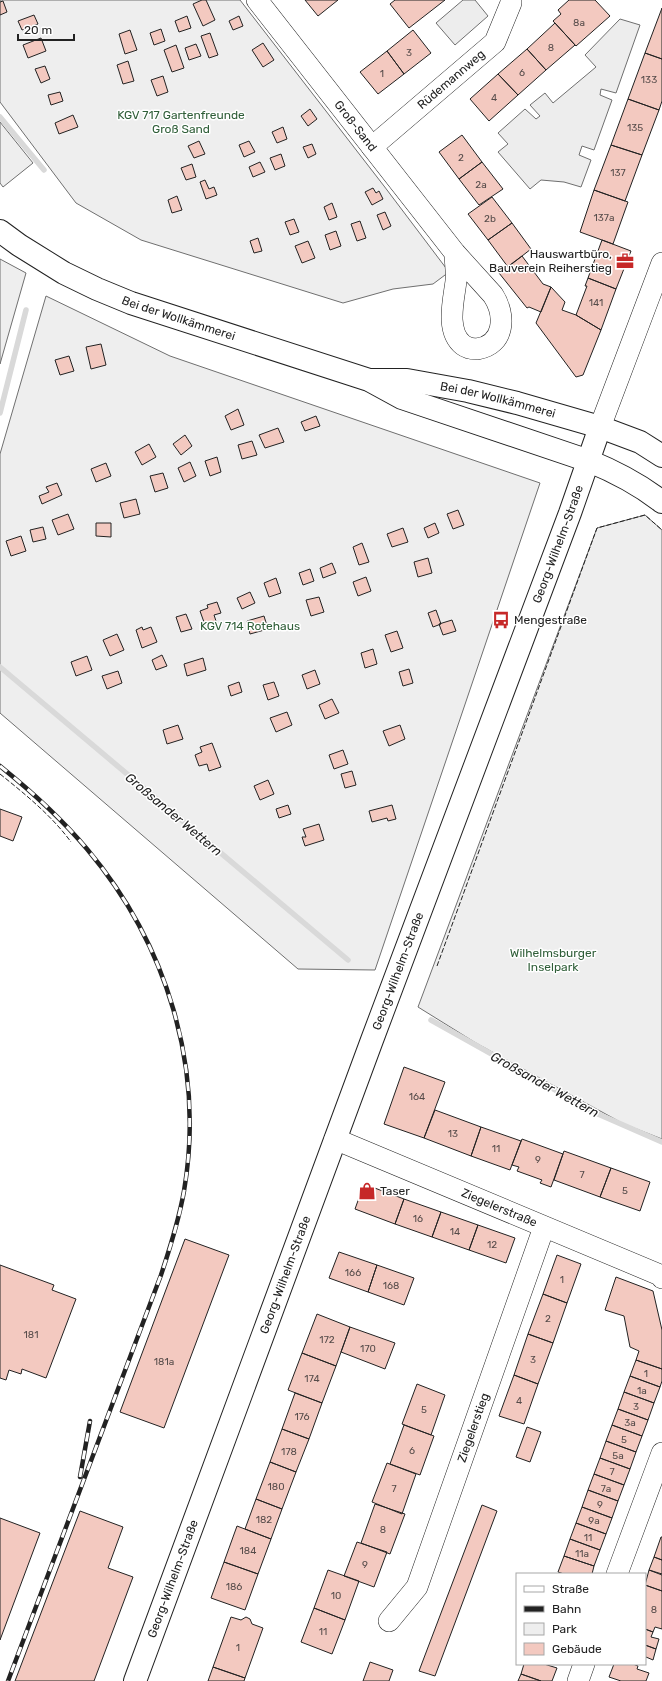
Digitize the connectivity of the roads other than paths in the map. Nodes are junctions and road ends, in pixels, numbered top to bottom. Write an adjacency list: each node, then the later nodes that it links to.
1 (257, 0): 3 (street, Groß-Sand)
2 (511, 0): 3 (street, Rüdemannweg)
3 (372, 147): 5 (street, Groß-Sand)
4 (0, 231): 7 (main road, Bei der Wollkämmerei)
5 (455, 253)
6 (662, 263): 8 (street, Georg-Wilhelm-Straße)
7 (369, 380): 8 (main road, Bei der Wollkämmerei); 10 (main road, Bei der Wollkämmerei)
8 (600, 427): 9 (main road); 10 (main road, Georg-Wilhelm-Straße)
9 (662, 456)
10 (589, 461): 11 (main road); 12 (main road, Georg-Wilhelm-Straße)
11 (662, 502)
12 (335, 1139): 13 (street, Ziegelerstraße); 19 (main road, Georg-Wilhelm-Straße)
13 (544, 1227): 14 (street, Ziegelerstraße); 17 (street, Ziegelerstieg)
14 (662, 1278)
15 (662, 1453): 16 (street)
16 (618, 1573)
17 (389, 1621)
18 (584, 1665): 20 (street)
19 (135, 1681)
20 (578, 1681)

